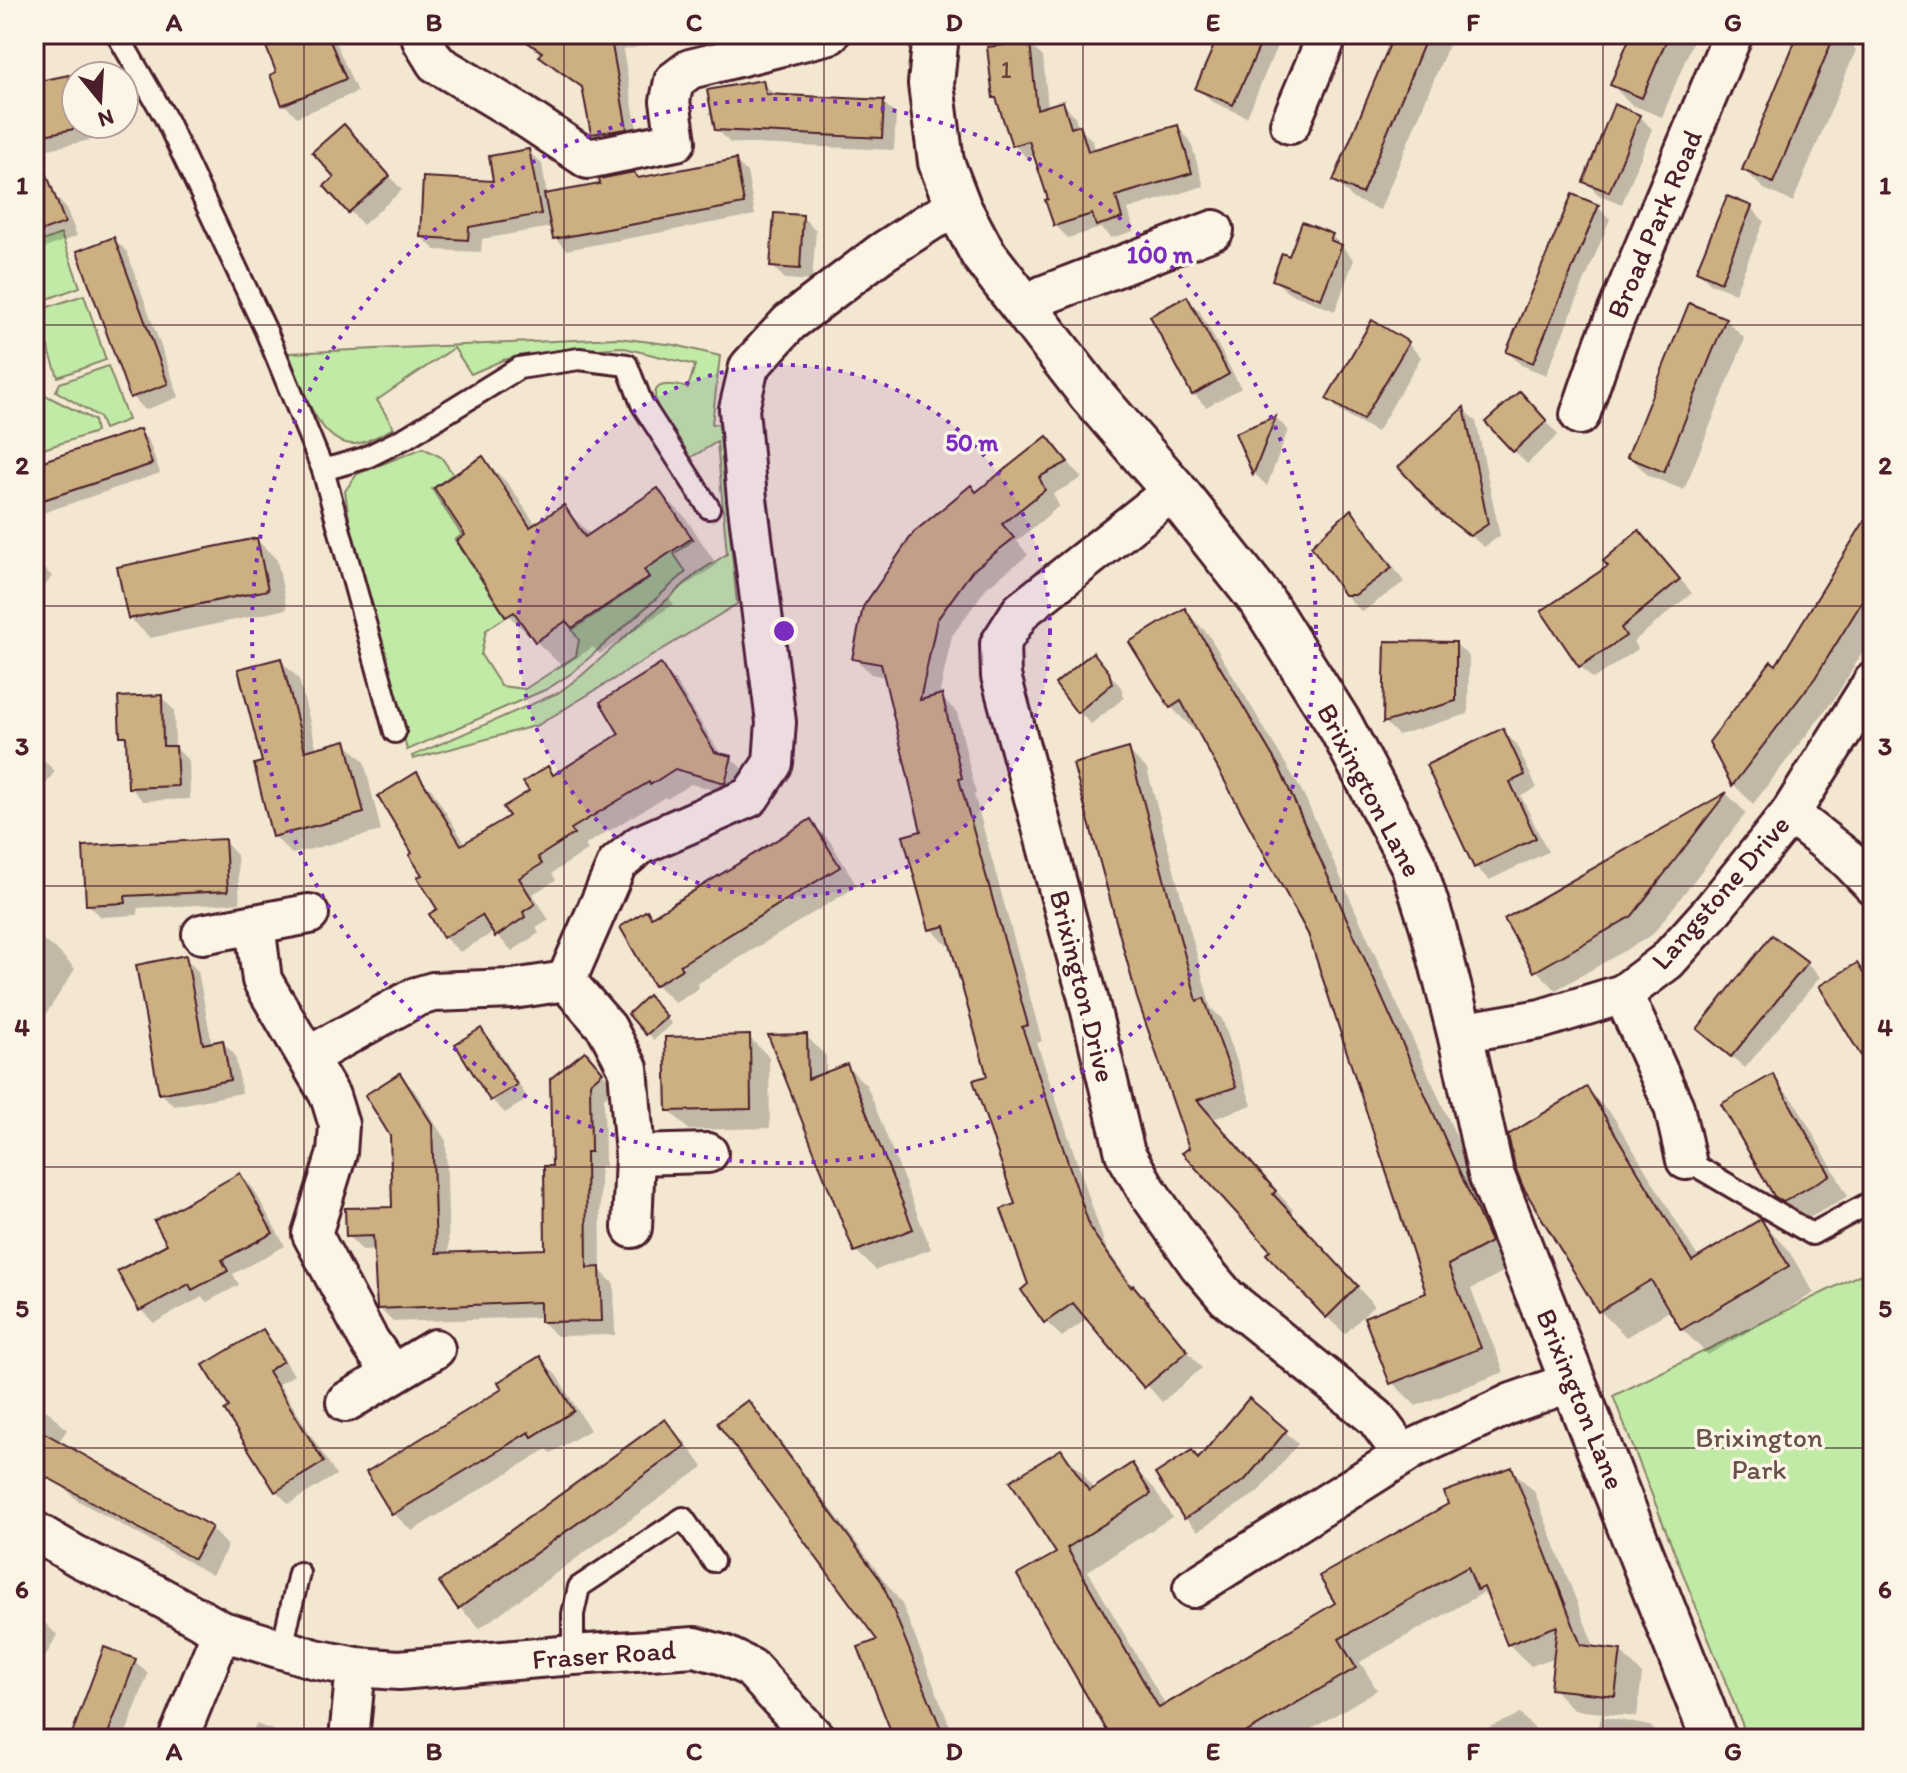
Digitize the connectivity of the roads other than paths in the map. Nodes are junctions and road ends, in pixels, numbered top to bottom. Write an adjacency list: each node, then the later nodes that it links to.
1 (117, 34): 12 (lane)
2 (422, 34): 3 (street)
3 (830, 34)
4 (936, 34): 8 (street, Brixington Lane)
5 (1328, 34): 7 (street)
6 (1733, 34): 11 (street, Broad Park Road)
7 (1290, 124)
8 (959, 209): 10 (street, Brixington Lane); 22 (street)
9 (1214, 230): 10 (street)
10 (1025, 308): 13 (street, Brixington Lane)
11 (1580, 415)
12 (323, 470): 14 (lane); 16 (lane)
13 (1174, 490): 24 (street, Brixington Lane); 35 (street, Brixington Drive)
14 (709, 508)
15 (1873, 682): 17 (street, Langstone Drive)
16 (395, 732)
17 (1790, 814): 18 (street); 23 (street, Langstone Drive)
18 (1873, 885)
19 (309, 914): 20 (street)
20 (255, 924): 21 (street); 25 (street)
21 (202, 934)
22 (566, 981): 25 (street); 27 (street)
23 (1623, 994): 24 (street, Langstone Drive); 28 (street)
24 (1460, 1033): 33 (street, Brixington Lane)
25 (309, 1056): 32 (street)
26 (708, 1153): 27 (street)
27 (635, 1155): 30 (street)
28 (1686, 1160): 29 (lane)
29 (1873, 1201)
30 (632, 1228)
31 (435, 1349): 32 (street)
32 (392, 1374): 34 (street)
33 (1574, 1381): 35 (street); 47 (street, Brixington Lane)
34 (346, 1402)
35 (1403, 1455): 39 (street)
36 (34, 1531): 40 (street, Fraser Road)
37 (713, 1561): 42 (lane)
38 (299, 1573): 41 (lane)
39 (1193, 1588)
40 (222, 1631): 41 (street, Fraser Road); 44 (street)
41 (282, 1648): 43 (street, Fraser Road)
42 (573, 1655): 43 (street, Fraser Road); 46 (street, Fraser Road)
43 (356, 1667): 45 (street)
44 (178, 1739)
45 (349, 1739)
46 (816, 1739)
47 (1714, 1739)

